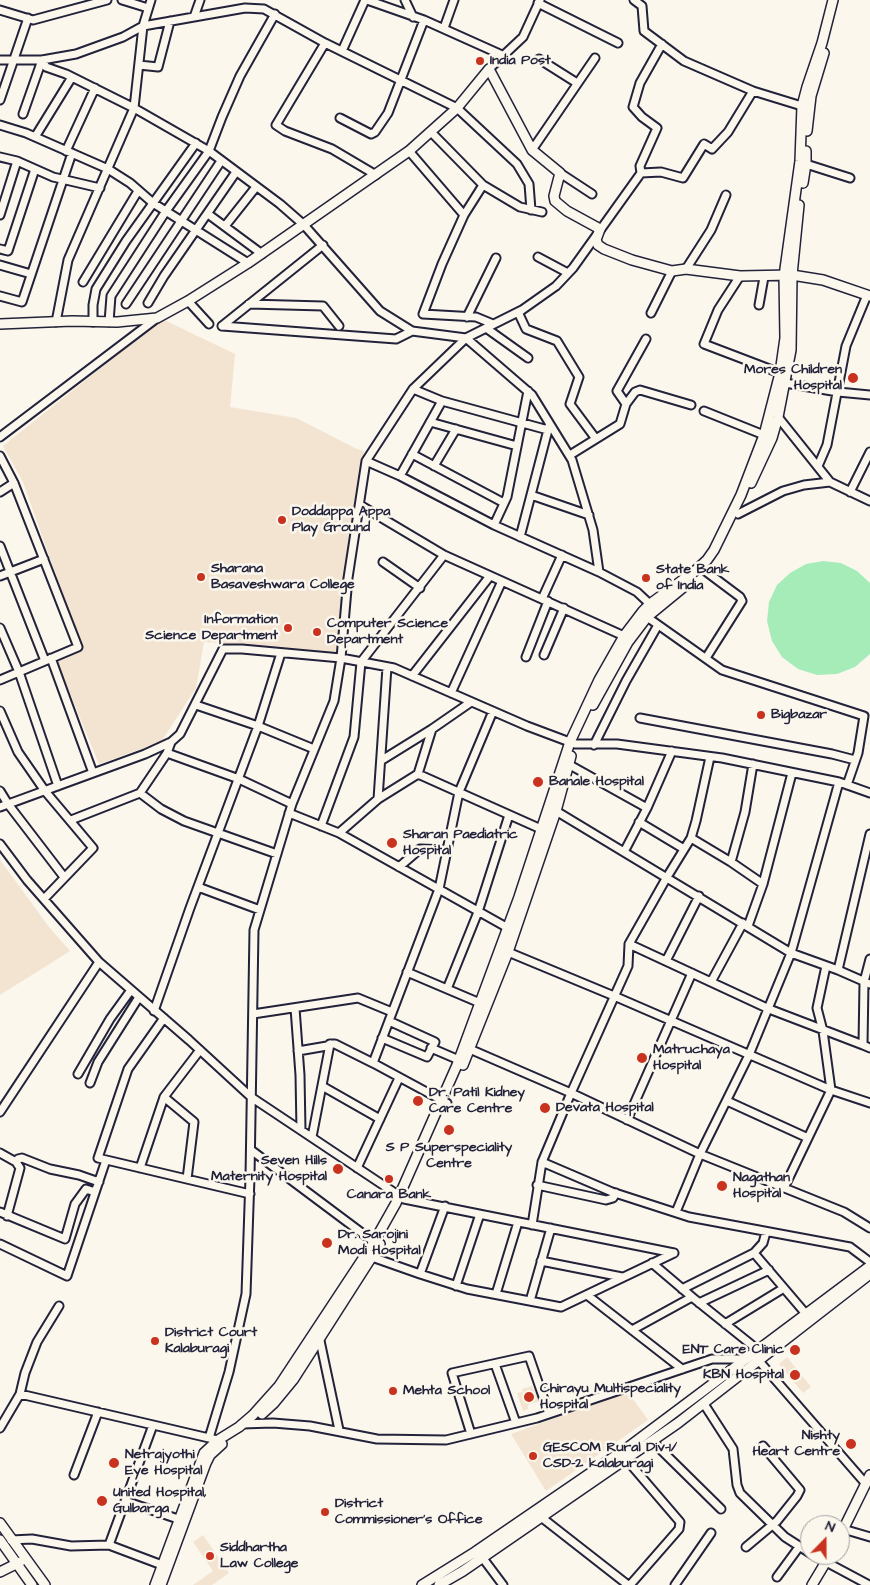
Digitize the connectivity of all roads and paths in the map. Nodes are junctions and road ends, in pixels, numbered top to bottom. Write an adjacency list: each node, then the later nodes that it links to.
1 (107, 0): 17 (street)
2 (122, 0): 12 (street)
3 (151, 0): 12 (street)
4 (200, 0): 15 (street)
5 (366, 0): 16 (street); 25 (street)
6 (405, 0): 16 (street)
7 (454, 0): 21 (street)
8 (634, 0): 24 (street)
9 (833, 0): 40 (main road)
10 (838, 0): 40 (main road)
11 (539, 2): 23 (street); 26 (street)
12 (148, 8): 20 (street)
13 (0, 10): 17 (street)
14 (275, 14): 15 (street); 22 (street); 50 (street)
15 (194, 17): 19 (street)
16 (413, 17): 18 (street)
17 (28, 18): 30 (street)
18 (424, 20): 21 (street); 35 (street)
19 (170, 21): 20 (street); 32 (street)
20 (143, 26): 31 (street); 32 (street)
21 (444, 28): 26 (street)
22 (325, 43): 25 (street); 62 (street)
23 (618, 43)
24 (662, 44): 38 (street); 61 (street)
25 (342, 51): 35 (street)
26 (502, 55): 33 (street)
27 (595, 58): 36 (street)
28 (540, 59): 36 (street)
29 (0, 60): 30 (street)
30 (13, 60): 31 (street); 39 (street)
31 (42, 60): 34 (street); 43 (street)
32 (138, 65): 41 (street)
33 (489, 69): 42 (main road); 49 (main road)
34 (72, 77): 37 (street); 47 (street)
35 (401, 79): 42 (street); 44 (street)
36 (577, 83): 49 (street)
37 (94, 88): 41 (street); 52 (street)
38 (753, 91): 40 (street); 61 (street)
39 (0, 100)
40 (806, 107): 56 (main road); 96 (main road)
41 (134, 108): 48 (street); 58 (street)
42 (457, 108): 46 (main road); 72 (street)
43 (23, 114)
44 (340, 118)
45 (0, 125): 47 (street)
46 (430, 132): 51 (main road); 65 (street)
47 (35, 137): 52 (street)
48 (196, 143): 50 (street); 71 (street)
49 (532, 150): 60 (main road)
50 (209, 151): 54 (street); 73 (street)
51 (409, 151): 62 (main road); 77 (street)
52 (69, 152): 58 (street); 64 (street)
53 (0, 157): 55 (street)
54 (222, 161): 59 (street); 78 (street)
55 (16, 162): 57 (street); 76 (street)
56 (806, 164): 63 (street); 96 (main road)
57 (34, 169): 64 (street); 84 (street)
58 (108, 169): 67 (street); 68 (street)
59 (236, 172): 66 (street); 75 (street)
60 (560, 173): 69 (street); 81 (main road)
61 (641, 173): 81 (street)
62 (376, 175): 79 (main road)
63 (850, 178)
64 (63, 179): 67 (street); 93 (street)
65 (483, 185): 72 (street); 77 (street)
66 (256, 187): 79 (street); 80 (street)
67 (100, 188): 109 (street)
68 (138, 190): 71 (street); 97 (street)
69 (592, 194)
70 (726, 195): 90 (street)
71 (154, 203): 73 (street); 110 (street)
72 (531, 210): 74 (street)
73 (166, 211): 78 (street); 111 (street)
74 (542, 212)
75 (208, 214): 80 (street); 82 (street)
76 (0, 215)
77 (464, 215): 107 (street)
78 (181, 220): 82 (street); 102 (street)
79 (304, 224): 83 (street); 85 (main road)
80 (225, 226): 85 (street)
81 (600, 229): 91 (main road); 92 (street)
82 (196, 231): 88 (street); 101 (street)
83 (323, 245): 103 (street); 117 (street)
84 (0, 249)
85 (262, 254): 88 (main road)
86 (538, 257): 92 (street)
87 (496, 258): 107 (street)
88 (248, 263): 100 (main road)
89 (0, 265): 93 (street)
90 (686, 269): 91 (main road); 94 (main road)
91 (672, 271): 106 (street)
92 (568, 273): 105 (street)
93 (31, 274): 98 (street)
94 (740, 276): 95 (main road); 121 (street)
95 (764, 276): 96 (main road); 104 (street)
96 (788, 276): 99 (main road); 121 (main road); 122 (main road)
97 (83, 282)
98 (0, 296)
99 (869, 296): 125 (street)
100 (188, 301): 108 (main road); 113 (street)
101 (148, 303)
102 (126, 304)
103 (248, 304): 115 (street); 117 (street)
104 (759, 305)
105 (518, 312): 114 (street); 138 (street)
106 (651, 313)
107 (467, 317): 114 (street)
108 (157, 318): 111 (main road); 137 (street)
109 (56, 322): 110 (main road); 112 (main road)
110 (93, 322): 111 (main road)
111 (109, 322)
112 (0, 324)
113 (209, 324)
114 (493, 324): 116 (street)
115 (339, 326)
116 (486, 328): 118 (street); 120 (street)
117 (412, 330): 118 (street)
118 (466, 338): 123 (street); 124 (street)
119 (646, 339): 128 (street)
120 (528, 358)
121 (780, 373): 136 (main road)
122 (785, 383): 125 (street); 131 (main road)
123 (413, 389): 127 (street); 144 (street)
124 (528, 391): 133 (street); 134 (street)
125 (838, 392): 126 (street); 146 (street)
126 (870, 395)
127 (442, 401): 132 (street); 133 (street)
128 (626, 404): 129 (street); 138 (street)
129 (691, 405)
130 (704, 411): 136 (street)
131 (778, 416): 146 (street); 156 (main road)
132 (430, 422): 135 (street); 141 (street)
133 (521, 424): 134 (street); 139 (street)
134 (549, 426): 142 (street); 152 (street)
135 (456, 429): 139 (street); 145 (street)
136 (764, 435): 173 (main road)
137 (0, 438)
138 (596, 439): 142 (street)
139 (517, 446): 154 (street)
140 (870, 452): 151 (street)
141 (412, 454): 145 (street); 147 (street)
142 (570, 455): 157 (street)
143 (0, 456): 149 (street)
144 (366, 461): 147 (street); 155 (street)
145 (434, 466): 154 (street)
146 (818, 466): 148 (street)
147 (400, 476): 158 (street)
148 (830, 482): 151 (street); 156 (street)
149 (14, 484): 150 (street); 163 (street)
150 (0, 492)
151 (850, 492): 153 (street)
152 (531, 495): 157 (street); 159 (street)
153 (870, 501)
154 (504, 503): 158 (street)
155 (360, 505): 161 (street); 182 (street)
156 (738, 514): 165 (main road)
157 (589, 515): 167 (street)
158 (494, 525): 159 (street)
159 (520, 537): 162 (street)
160 (0, 546): 166 (street)
161 (444, 555): 169 (street); 171 (street)
162 (562, 555): 167 (street); 172 (street)
163 (44, 559): 166 (street); 184 (street)
164 (383, 562): 171 (street)
165 (704, 570): 173 (main road); 183 (street)
166 (10, 572): 168 (street); 184 (street)
167 (599, 572): 173 (street)
168 (0, 576)
169 (490, 576): 170 (street); 188 (street)
170 (502, 581): 172 (street); 190 (street)
171 (420, 588): 185 (street)
172 (545, 600): 174 (street); 181 (street)
173 (652, 607): 175 (main road); 178 (main road)
174 (564, 608): 178 (street); 180 (street)
175 (647, 617): 176 (street); 199 (main road)
176 (658, 625): 183 (street); 200 (street)
177 (0, 628): 187 (street)
178 (624, 636): 199 (main road)
179 (281, 653): 182 (street); 192 (street); 196 (street)
180 (544, 655)
181 (526, 657)
182 (341, 658): 185 (street); 201 (street)
183 (706, 658): 206 (street)
184 (48, 660): 187 (street); 209 (street)
185 (361, 662): 186 (street); 230 (street)
186 (387, 667): 188 (street); 205 (street)
187 (18, 672): 189 (street); 215 (street)
188 (412, 676): 190 (street)
189 (0, 680)
190 (451, 693): 191 (street)
191 (471, 702): 194 (street); 197 (street)
192 (196, 705): 196 (street); 198 (street)
193 (0, 711): 217 (street)
194 (493, 711): 199 (street); 218 (street)
195 (640, 718): 206 (street)
196 (258, 726): 201 (street); 212 (street)
197 (432, 729): 205 (street); 211 (street)
198 (170, 742): 203 (street); 209 (street)
199 (572, 743): 200 (street); 207 (main road); 231 (main road)
200 (594, 745): 202 (street)
201 (314, 749): 222 (street)
202 (672, 751): 204 (street); 224 (street)
203 (167, 753): 212 (street); 219 (street)
204 (710, 757): 208 (street); 235 (street)
205 (382, 760): 221 (street)
206 (855, 760): 214 (street)
207 (568, 764): 224 (street); 225 (main road)
208 (753, 764): 210 (street); 241 (street)
209 (93, 773): 215 (street)
210 (792, 773): 213 (street); 245 (street)
211 (418, 774): 218 (street); 221 (street)
212 (239, 779): 222 (street); 233 (street)
213 (838, 782): 214 (street); 256 (street)
214 (847, 785): 220 (street)
215 (58, 786): 217 (street)
216 (0, 791): 223 (street)
217 (45, 791): 223 (street); 228 (street)
218 (459, 792): 227 (street); 238 (street)
219 (140, 793): 228 (street); 233 (street)
220 (870, 793)
221 (378, 799): 232 (street)
222 (292, 804): 226 (street)
223 (4, 805): 243 (street)
224 (647, 808): 229 (street)
225 (556, 811): 239 (street); 255 (main road)
226 (289, 813): 230 (street); 240 (street)
227 (510, 815): 231 (street); 251 (street)
228 (71, 820): 243 (street)
229 (639, 822): 237 (street); 239 (street)
230 (320, 826): 232 (street)
231 (541, 829): 253 (main road)
232 (338, 833): 242 (street)
233 (218, 834): 240 (street); 246 (street)
234 (870, 834): 261 (street)
235 (691, 838): 237 (street); 241 (street)
236 (0, 844): 249 (street)
237 (684, 849): 244 (street)
238 (447, 850): 242 (street); 247 (street)
239 (624, 852): 244 (street)
240 (277, 854): 250 (street)
241 (731, 862): 245 (street)
242 (399, 867): 247 (street)
243 (64, 877): 249 (street)
244 (666, 877): 248 (street); 254 (street)
245 (763, 884): 252 (street)
246 (198, 887): 250 (street); 273 (street)
247 (439, 889): 251 (street); 262 (street)
248 (699, 896): 252 (street); 258 (street)
249 (44, 899): 259 (street)
250 (260, 910): 275 (street)
251 (478, 912): 253 (street); 266 (street)
252 (745, 924): 256 (street); 264 (street)
253 (508, 928): 270 (main road)
254 (629, 944): 258 (street); 268 (street)
255 (508, 952): 268 (street); 284 (main road)
256 (790, 952): 260 (street); 272 (street)
257 (870, 959): 265 (street)
258 (666, 961): 263 (street)
259 (99, 962): 267 (street); 301 (street)
260 (826, 966): 261 (street); 279 (street)
261 (838, 970): 265 (street)
262 (407, 972): 266 (street); 274 (street)
263 (692, 973): 264 (street); 277 (street)
264 (711, 982): 272 (street)
265 (867, 983): 282 (street)
266 (447, 989): 270 (street)
267 (131, 990): 269 (street); 290 (street)
268 (614, 996): 277 (street); 295 (street)
269 (139, 997): 273 (street); 292 (street)
270 (480, 1003): 284 (main road)
271 (295, 1008): 274 (street); 275 (street); 286 (street)
272 (769, 1009): 279 (street); 287 (street)
273 (154, 1010): 276 (street)
274 (392, 1012): 278 (street)
275 (253, 1014): 297 (street)
276 (164, 1018): 285 (street); 310 (street)
277 (670, 1020): 287 (street); 303 (street)
278 (389, 1021): 280 (street); 283 (street)
279 (823, 1031): 282 (street); 294 (street)
280 (382, 1038): 283 (street); 289 (street)
281 (330, 1044): 286 (street); 289 (street); 293 (street)
282 (866, 1047)
283 (431, 1048): 288 (street)
284 (467, 1048): 288 (main road); 295 (street); 299 (main road)
285 (200, 1050): 296 (street); 297 (street)
286 (298, 1051): 304 (street)
287 (749, 1055): 294 (street); 298 (street)
288 (459, 1060): 299 (main road)
289 (373, 1063): 291 (street)
290 (78, 1074)
291 (399, 1078): 299 (street); 302 (street)
292 (90, 1083)
293 (322, 1086): 302 (street); 305 (street)
294 (831, 1090): 300 (street); 306 (street)
295 (571, 1093): 303 (street); 312 (street)
296 (164, 1097): 313 (street); 315 (street)
297 (251, 1097): 304 (street); 307 (street)
298 (727, 1101): 306 (street); 309 (street)
299 (445, 1102): 322 (main road)
300 (870, 1103)
301 (0, 1112)
302 (380, 1119): 314 (street)
303 (627, 1120): 309 (street)
304 (301, 1130): 305 (street)
305 (312, 1137): 314 (street)
306 (808, 1138): 318 (street)
307 (250, 1150): 321 (street); 332 (street)
308 (0, 1153): 311 (street)
309 (700, 1154): 318 (street); 324 (street)
310 (106, 1160): 313 (street); 316 (street)
311 (16, 1162): 316 (street); 325 (street)
312 (542, 1162): 317 (street); 320 (street)
313 (140, 1168): 315 (street)
314 (357, 1168): 322 (street)
315 (188, 1179): 321 (street)
316 (99, 1182): 319 (street)
317 (537, 1185): 320 (street); 328 (street)
318 (784, 1188): 330 (street)
319 (95, 1192): 325 (street); 333 (street)
320 (616, 1193): 324 (street)
321 (250, 1194): 371 (street)
322 (401, 1198): 323 (street); 332 (main road); 335 (main road)
323 (445, 1206): 326 (street); 340 (street)
324 (676, 1212): 331 (street)
325 (4, 1214)
326 (480, 1214): 327 (street); 343 (street)
327 (518, 1222): 328 (street); 346 (street)
328 (532, 1225): 329 (street)
329 (551, 1228): 336 (street); 337 (street)
330 (870, 1228)
331 (766, 1232): 334 (street); 338 (street)
332 (374, 1242): 335 (main road)
333 (0, 1244)
334 (754, 1253): 339 (street); 345 (street)
335 (369, 1256): 340 (street); 355 (main road)
336 (542, 1262): 342 (street); 349 (street)
337 (652, 1263): 342 (street); 345 (street)
338 (870, 1264): 352 (main road)
339 (769, 1270): 344 (street); 350 (street)
340 (420, 1274): 343 (street)
341 (870, 1274): 358 (main road)
342 (622, 1278): 347 (street)
343 (456, 1286): 346 (street)
344 (784, 1288): 352 (street); 353 (street)
345 (682, 1289): 348 (street)
346 (496, 1294): 349 (street)
347 (587, 1295): 349 (street); 354 (street)
348 (692, 1297): 350 (street); 354 (street)
349 (530, 1301)
350 (699, 1303): 353 (street)
351 (59, 1306): 361 (street)
352 (806, 1314): 356 (main road)
353 (725, 1324): 356 (street)
354 (632, 1330): 360 (street)
355 (318, 1334): 366 (main road); 369 (street)
356 (758, 1350): 357 (main road)
357 (747, 1359): 360 (street); 401 (main road)
358 (759, 1361): 362 (main road); 377 (street)
359 (495, 1364): 364 (street); 365 (street); 370 (street)
360 (682, 1369): 364 (street)
361 (20, 1394): 363 (street); 368 (street)
362 (704, 1404): 372 (main road); 384 (street)
363 (98, 1412): 367 (street); 375 (street)
364 (549, 1414): 365 (street)
365 (516, 1423): 370 (street)
366 (246, 1424): 369 (street); 371 (main road)
367 (153, 1425): 371 (street); 378 (street)
368 (0, 1428)
369 (339, 1430): 370 (street)
370 (471, 1434)
371 (217, 1440): 382 (main road); 407 (main road)
372 (652, 1441): 374 (main road); 379 (street)
373 (763, 1446): 384 (street)
374 (626, 1458): 381 (main road); 410 (street)
375 (74, 1475)
376 (870, 1475): 377 (main road)
377 (866, 1484): 380 (main road)
378 (125, 1501): 382 (street); 390 (street)
379 (721, 1509)
380 (850, 1516)
381 (541, 1517): 393 (main road); 410 (street)
382 (178, 1520): 396 (main road)
383 (0, 1523): 389 (main road)
384 (771, 1525): 391 (street); 392 (street)
385 (711, 1533): 402 (street)
386 (850, 1533): 387 (street)
387 (870, 1537)
388 (0, 1540): 395 (main road)
389 (11, 1540): 390 (street); 394 (main road)
390 (109, 1545): 396 (street)
391 (746, 1547)
392 (799, 1547): 400 (street)
393 (482, 1558): 408 (main road); 409 (street)
394 (26, 1559): 395 (main road); 405 (main road)
395 (17, 1564): 399 (main road); 404 (main road)
396 (162, 1565): 406 (main road)
397 (825, 1565): 411 (main road)
398 (837, 1565): 403 (street)
399 (0, 1572)
400 (777, 1577)
401 (425, 1584)
402 (679, 1584)
403 (864, 1584)
404 (32, 1585)
405 (45, 1585)
406 (155, 1585)
407 (161, 1585)
408 (439, 1585)
409 (504, 1585)
410 (629, 1585)
411 (814, 1585)

